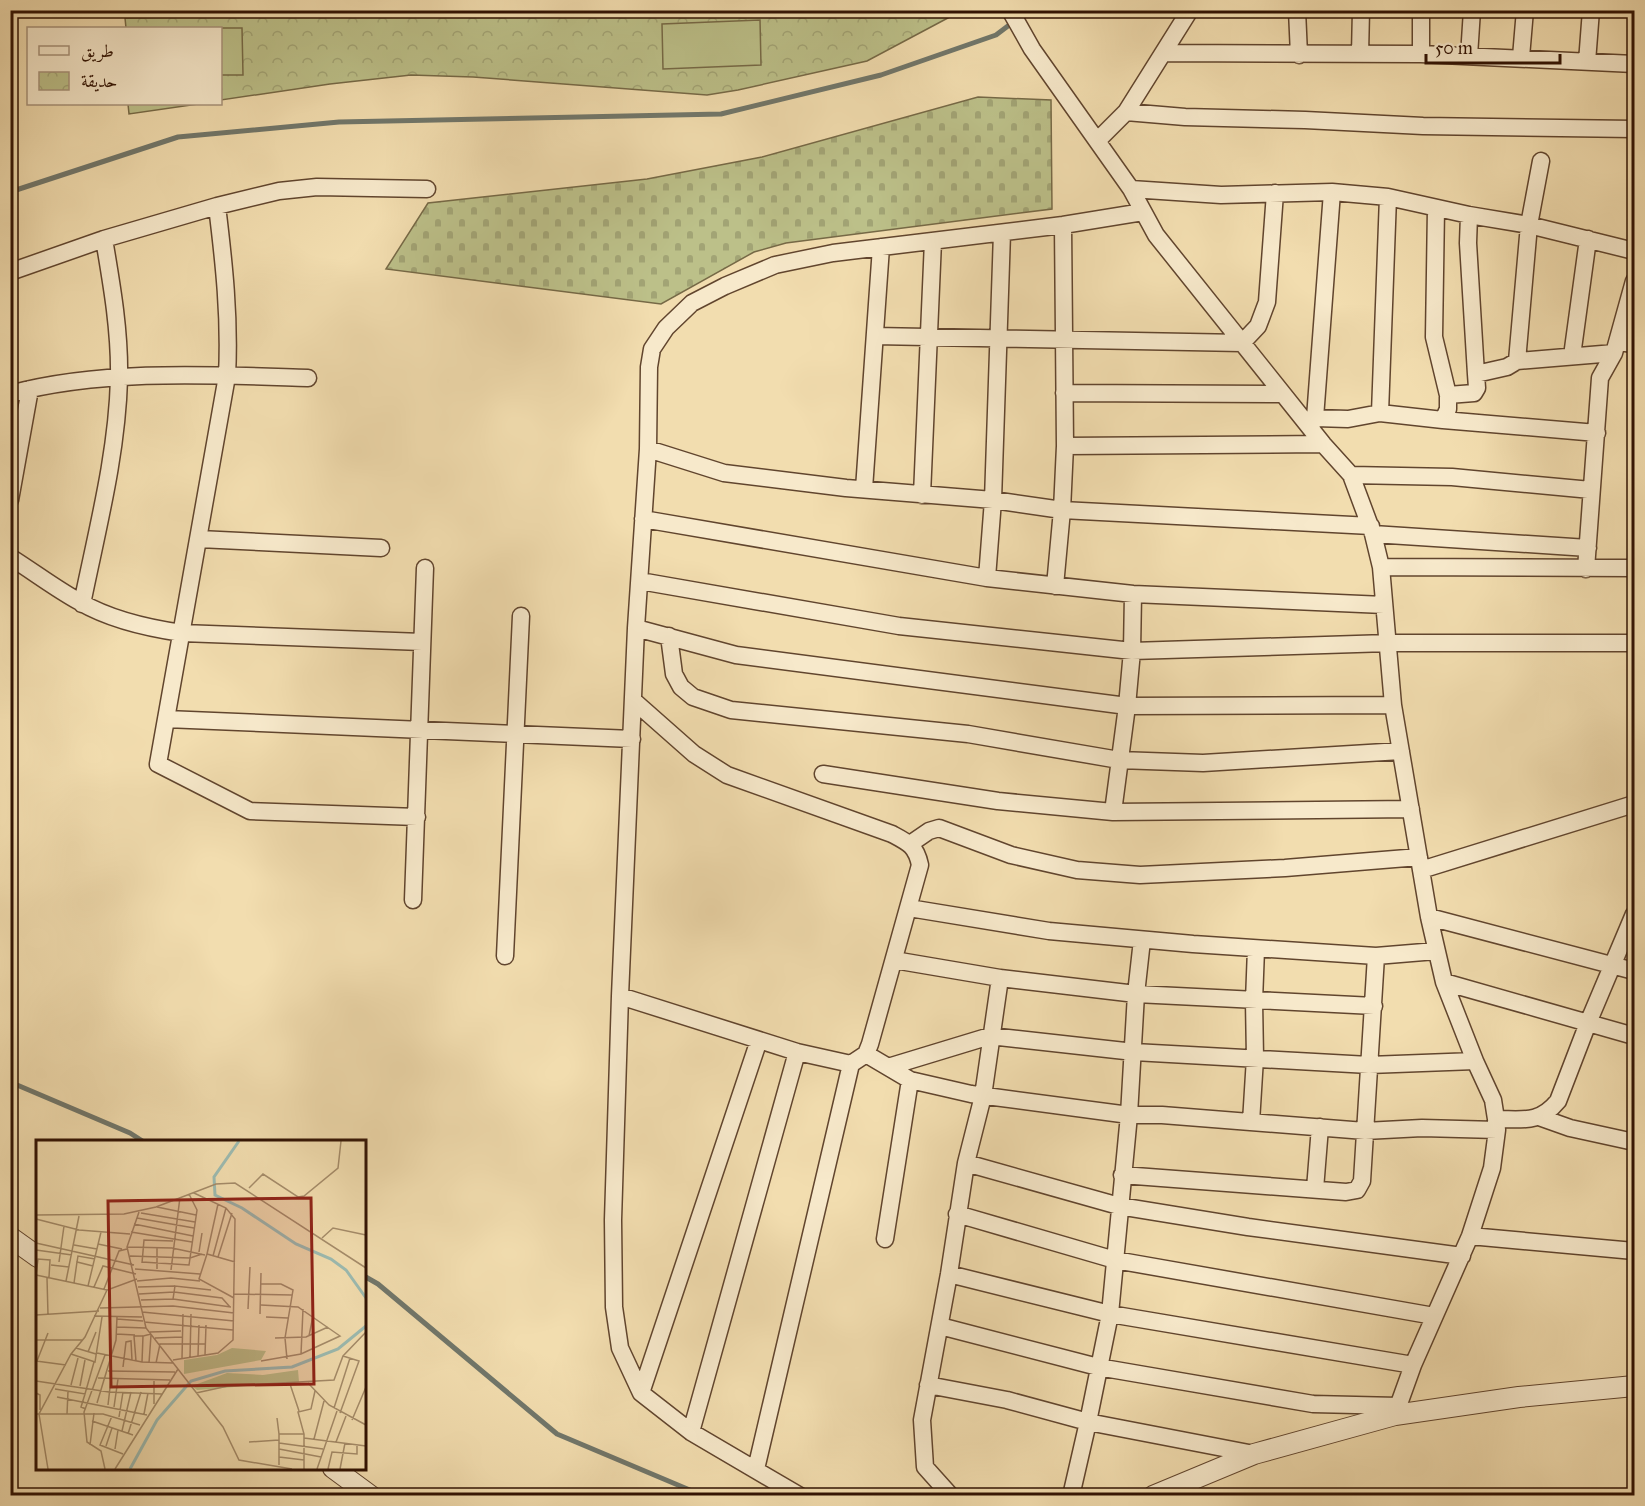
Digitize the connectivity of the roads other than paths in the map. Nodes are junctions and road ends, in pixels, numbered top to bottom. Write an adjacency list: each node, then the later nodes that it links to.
1 (1010, 10): 19 (street)
2 (1190, 10): 9 (street)
3 (1297, 10): 12 (street)
4 (1361, 10): 10 (street)
5 (1421, 10): 11 (street)
6 (1472, 10): 13 (street)
7 (1525, 10): 14 (street)
8 (1591, 10): 15 (street)
9 (1164, 53): 12 (street); 17 (street)
10 (1360, 54): 11 (street); 12 (street)
11 (1421, 54): 13 (street)
12 (1299, 55)
13 (1468, 56): 14 (street)
14 (1521, 57): 15 (street)
15 (1587, 62): 16 (street)
16 (1635, 64)
17 (1126, 112): 18 (street); 19 (street)
18 (1635, 129)
19 (1098, 140): 22 (street)
20 (1541, 161): 31 (street)
21 (427, 189): 26 (street)
22 (1131, 189): 24 (street); 28 (street)
23 (1332, 192): 24 (street); 25 (street); 60 (street)
24 (1275, 193): 44 (street)
25 (1388, 197): 27 (street); 58 (street)
26 (217, 206): 33 (street); 50 (street)
27 (1436, 208): 29 (street); 57 (street)
28 (1143, 212): 30 (street); 44 (street)
29 (1468, 215): 31 (street); 49 (street)
30 (1063, 225): 32 (street); 43 (street)
31 (1529, 225): 34 (street); 48 (street)
32 (1002, 233): 35 (street); 42 (street)
33 (104, 239): 38 (street); 51 (street)
34 (1588, 239): 37 (street); 47 (street)
35 (933, 241): 36 (street); 41 (street)
36 (881, 247): 40 (street); 64 (street)
37 (1635, 251)
38 (10, 272)
39 (1635, 281): 46 (street)
40 (875, 336): 41 (street); 66 (street)
41 (929, 336): 42 (street); 68 (street)
42 (998, 338): 43 (street); 70 (street)
43 (1064, 339): 44 (street); 54 (street)
44 (1242, 343): 56 (street)
45 (1635, 344): 46 (street)
46 (1615, 347): 47 (street); 61 (street)
47 (1572, 356): 48 (street)
48 (1517, 361): 49 (street)
49 (1476, 374): 57 (street)
50 (227, 376): 51 (street); 52 (street); 74 (street)
51 (119, 378): 53 (street); 86 (street)
52 (308, 378)
53 (30, 389): 55 (street); 69 (street)
54 (1064, 393): 56 (street); 63 (street)
55 (10, 394)
56 (1282, 394): 60 (street)
57 (1448, 395): 59 (street)
58 (1380, 413): 59 (street); 60 (street)
59 (1443, 420): 61 (street)
60 (1312, 423): 62 (street)
61 (1597, 434): 67 (street)
62 (1323, 444): 63 (street); 65 (street)
63 (1065, 446): 71 (street)
64 (648, 449): 66 (street); 72 (street)
65 (1351, 475): 67 (street); 73 (street)
66 (864, 489): 68 (street)
67 (1592, 490): 76 (street)
68 (922, 495): 70 (street)
69 (10, 500)
70 (993, 500): 71 (street); 82 (street)
71 (1062, 510): 73 (street); 84 (street)
72 (643, 519): 82 (street); 83 (street)
73 (1372, 530): 76 (street); 78 (street)
74 (199, 539): 75 (street); 90 (street)
75 (381, 548)
76 (1588, 548): 81 (street)
77 (10, 557): 86 (street)
78 (1381, 567): 81 (street); 87 (street)
79 (425, 568): 92 (street)
80 (1635, 568): 81 (street)
81 (1586, 569)
82 (987, 578): 84 (street)
83 (640, 581): 89 (street); 95 (street)
84 (1056, 586): 85 (street)
85 (1133, 594): 87 (street); 95 (street)
86 (82, 604): 90 (street)
87 (1384, 605): 93 (street)
88 (521, 616): 101 (street)
89 (636, 628): 91 (street); 96 (street)
90 (182, 633): 92 (street); 99 (street)
91 (669, 636): 98 (street); 104 (street)
92 (422, 642): 100 (street)
93 (1388, 643): 94 (street); 95 (street); 97 (street)
94 (1635, 643)
95 (1132, 651): 98 (street)
96 (634, 701): 102 (street); 110 (street)
97 (1393, 705): 98 (street); 103 (street)
98 (1127, 706): 104 (street)
99 (166, 720): 100 (street); 109 (street)
100 (420, 730): 101 (street); 109 (street)
101 (516, 734): 102 (street); 119 (street)
102 (632, 739): 127 (street)
103 (1401, 751): 104 (street); 107 (street)
104 (1119, 760): 108 (street)
105 (824, 774): 108 (street)
106 (1635, 804): 111 (street)
107 (1411, 809): 108 (street); 111 (street)
108 (1113, 813)
109 (417, 817): 112 (street)
110 (910, 844): 111 (street); 113 (street)
111 (1420, 864): 115 (street)
112 (413, 900)
113 (909, 908): 116 (street); 121 (street)
114 (1635, 914): 122 (street)
115 (1429, 917): 118 (street); 122 (street)
116 (1142, 940): 117 (street); 126 (street)
117 (1256, 949): 120 (street); 128 (street)
118 (1436, 951): 120 (street); 125 (street)
119 (505, 956)
120 (1376, 956): 129 (street)
121 (894, 960): 124 (street); 136 (street)
122 (1613, 965): 123 (street); 130 (street)
123 (1635, 971)
124 (999, 978): 126 (street); 131 (street)
125 (1444, 982): 130 (street); 138 (street)
126 (1136, 994): 128 (street); 135 (street)
127 (620, 996): 133 (street); 171 (street)
128 (1254, 1000): 129 (street); 137 (street)
129 (1374, 1006): 140 (street)
130 (1588, 1023): 132 (street); 145 (street)
131 (990, 1036): 135 (street); 141 (street); 143 (street)
132 (1635, 1036)
133 (759, 1040): 134 (street); 171 (street)
134 (797, 1052): 139 (street); 174 (street)
135 (1134, 1052): 137 (street); 144 (street)
136 (866, 1054): 139 (street); 141 (street)
137 (1255, 1058): 140 (street); 146 (street)
138 (1475, 1061): 140 (street); 147 (street)
139 (851, 1064): 176 (street)
140 (1369, 1065): 149 (street)
141 (888, 1067): 142 (street)
142 (910, 1080): 143 (street); 158 (street)
143 (983, 1096): 144 (street); 151 (street)
144 (1129, 1115): 146 (street); 152 (street)
145 (1539, 1117): 147 (street); 150 (street)
146 (1251, 1122): 148 (street)
147 (1496, 1124): 149 (street); 156 (street)
148 (1320, 1127): 149 (street); 153 (street)
149 (1365, 1131): 153 (street)
150 (1635, 1142)
151 (966, 1163): 154 (street); 155 (street)
152 (1122, 1175): 153 (street); 154 (street)
153 (1315, 1189)
154 (1119, 1206): 161 (street); 162 (street)
155 (957, 1214): 162 (street); 163 (street)
156 (1470, 1236): 159 (street); 161 (street)
157 (10, 1237): 160 (street)
158 (885, 1239)
159 (1635, 1251)
160 (36, 1256)
161 (1462, 1256): 165 (street)
162 (1115, 1260): 164 (street); 165 (street)
163 (949, 1274): 164 (street); 166 (street)
164 (1110, 1314): 167 (street); 168 (street)
165 (1434, 1316): 167 (street)
166 (940, 1326): 168 (street); 169 (street)
167 (1413, 1365): 172 (street)
168 (1098, 1367): 172 (street); 173 (street)
169 (928, 1385): 173 (street); 180 (street)
170 (1635, 1386): 172 (street)
171 (641, 1393): 174 (street)
172 (1396, 1411): 175 (street)
173 (1088, 1422): 175 (street); 181 (street)
174 (691, 1431): 176 (street)
175 (1254, 1454): 182 (street)
176 (756, 1468): 179 (street)
177 (336, 1470): 178 (street)
178 (371, 1496)
179 (800, 1496)
180 (951, 1496)
181 (1071, 1496)
182 (1153, 1496)

